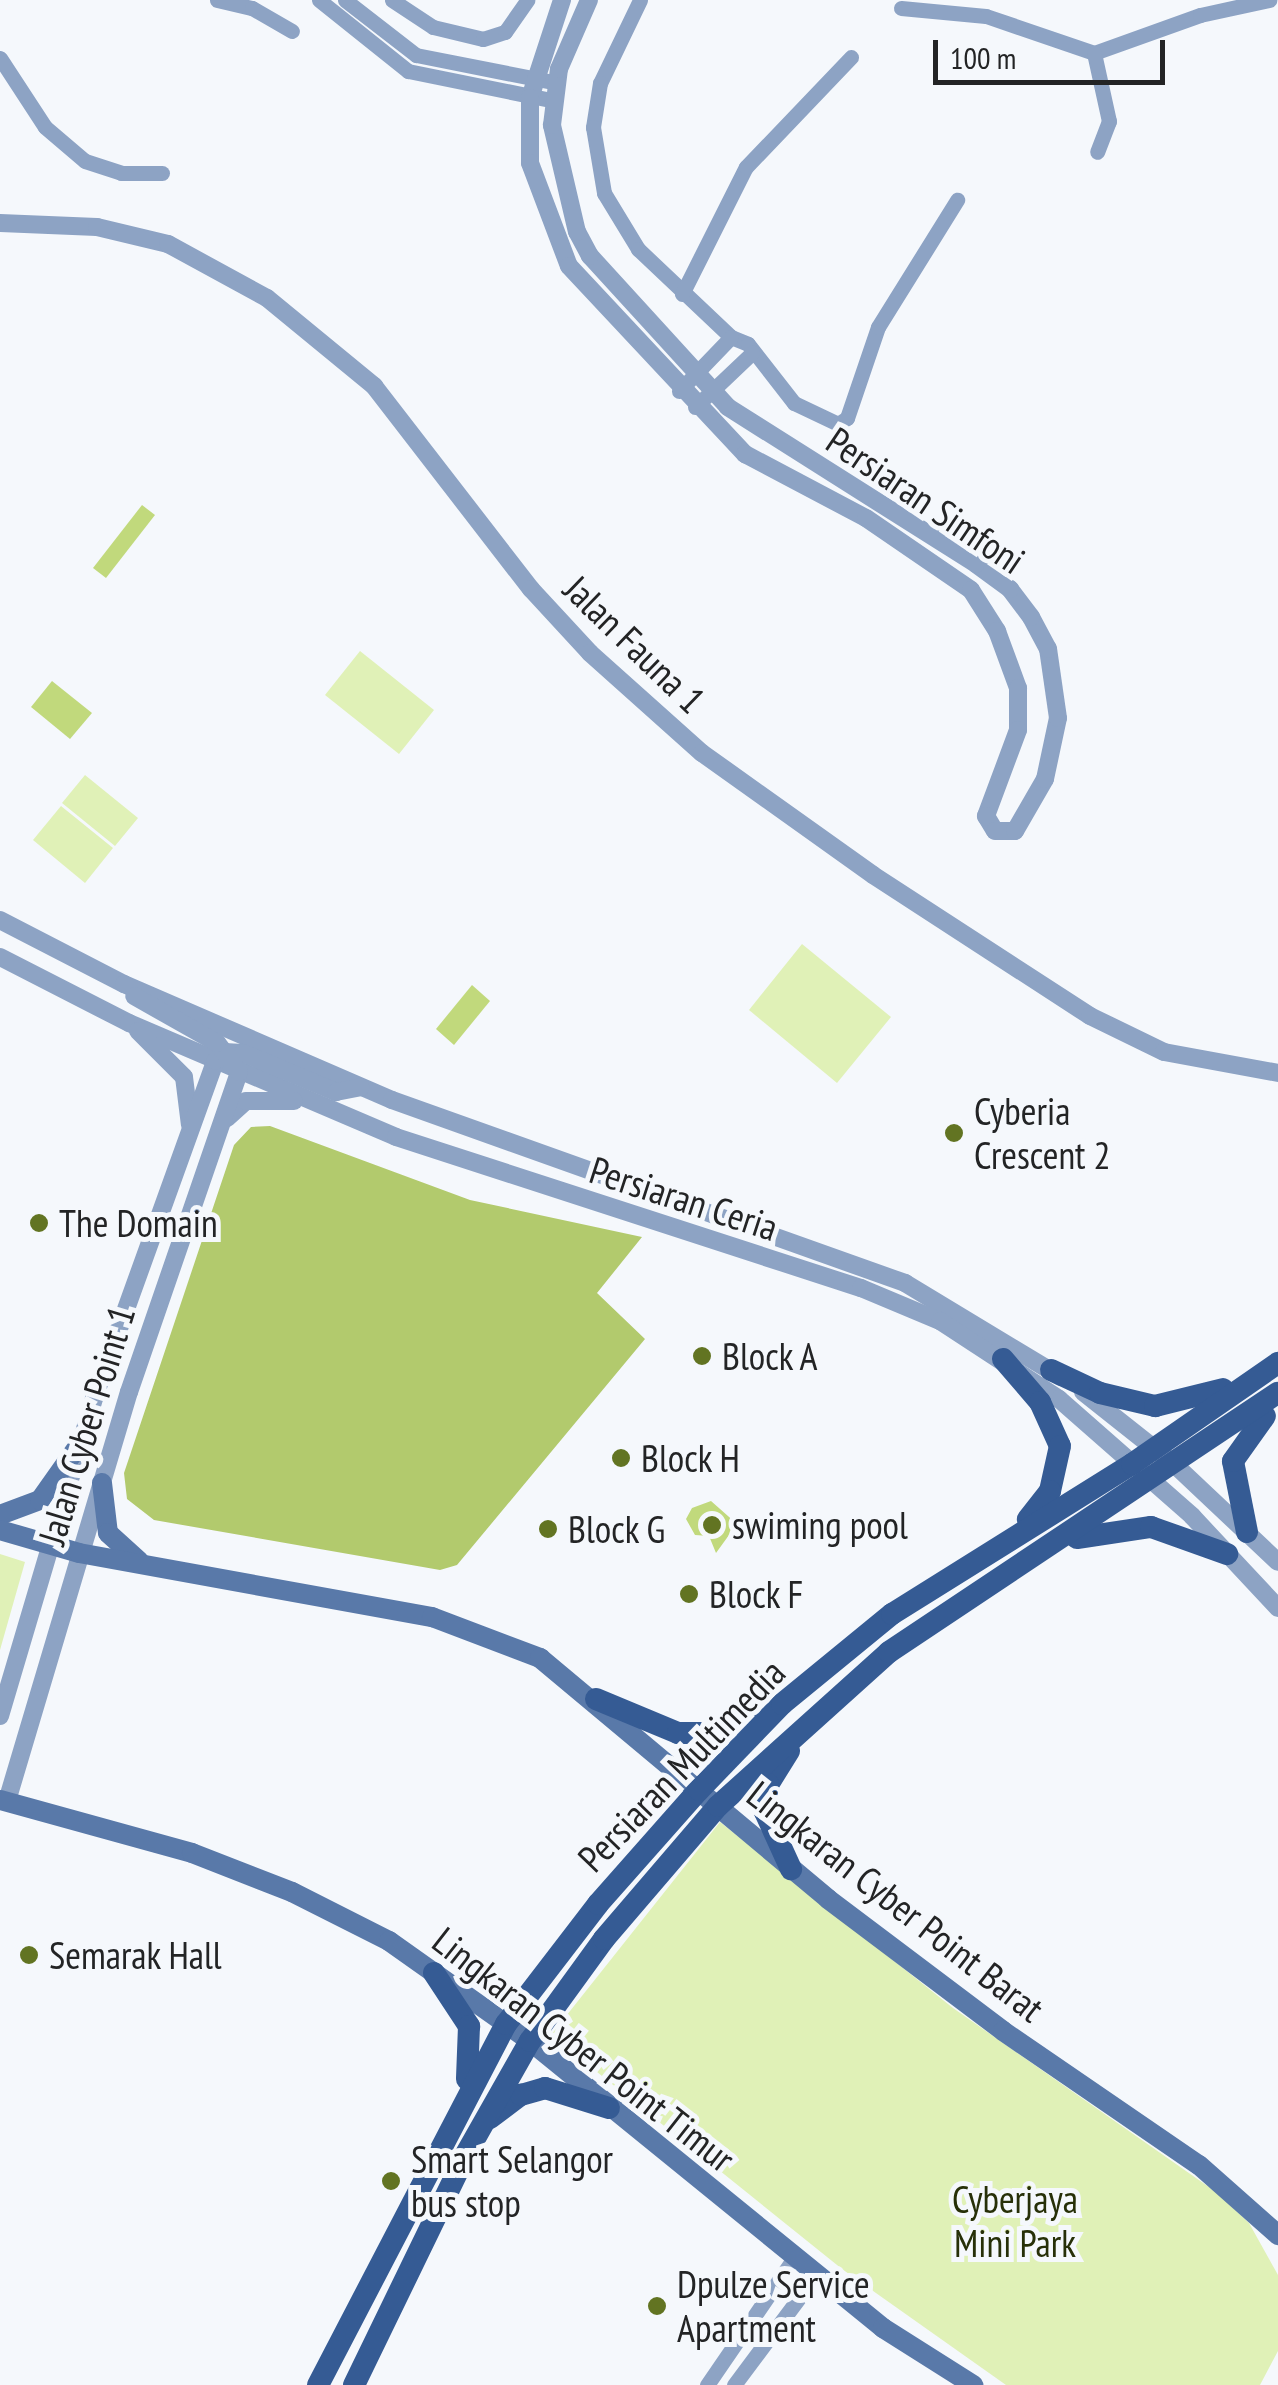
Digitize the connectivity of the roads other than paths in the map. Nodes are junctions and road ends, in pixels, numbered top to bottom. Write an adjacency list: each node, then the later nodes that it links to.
1 (217, 0): 12 (street)
2 (318, 0): 16 (street)
3 (345, 0): 16 (street)
4 (392, 0): 5 (street)
5 (527, 0)
6 (562, 0): 16 (street, Persiaran Simfoni)
7 (588, 0): 17 (street, Persiaran Simfoni)
8 (640, 0): 22 (street)
9 (1270, 0): 10 (street)
10 (1241, 2): 13 (street)
11 (901, 8): 13 (street)
12 (292, 31)
13 (1094, 53): 18 (street)
14 (0, 58): 19 (street)
15 (851, 58): 22 (street)
16 (532, 89): 17 (street); 26 (street, Persiaran Simfoni)
17 (556, 92): 25 (street, Persiaran Simfoni)
18 (1097, 152)
19 (162, 173)
20 (957, 200): 24 (street)
21 (0, 223): 37 (street, Jalan Fauna 1)
22 (682, 294): 23 (street)
23 (731, 337): 24 (street); 25 (street)
24 (752, 353): 27 (street)
25 (698, 374): 26 (street); 27 (street, Persiaran Simfoni)
26 (679, 390): 28 (street, Persiaran Simfoni)
27 (713, 390): 28 (street); 29 (street, Persiaran Simfoni)
28 (696, 408): 30 (street, Persiaran Simfoni)
29 (1032, 617): 30 (street); 30 (street, Persiaran Simfoni)
30 (1009, 655)
31 (0, 920): 33 (street, Persiaran Ceria)
32 (0, 957): 34 (street)
33 (124, 984): 35 (street); 38 (street, Persiaran Ceria)
34 (129, 1023): 35 (street); 41 (street)
35 (222, 1056): 36 (street); 38 (street); 41 (street, Jalan Cyber Point 1)
36 (239, 1072): 39 (street, Persiaran Ceria); 40 (street, Jalan Cyber Point 1)
37 (1278, 1073)
38 (361, 1087): 44 (street, Persiaran Ceria)
39 (314, 1104): 40 (street); 42 (street, Persiaran Ceria)
40 (221, 1126): 52 (street, Jalan Cyber Point 1)
41 (191, 1130): 47 (street, Jalan Cyber Point 1)
42 (1002, 1359): 49 (street, Persiaran Ceria); 56 (main road)
43 (1278, 1362): 44 (main road); 48 (main road, Persiaran Multimedia)
44 (1052, 1370): 48 (street, Persiaran Ceria)
45 (1278, 1393): 50 (main road, Persiaran Multimedia)
46 (1278, 1403): 55 (main road)
47 (81, 1442): 53 (main road); 57 (street, Jalan Cyber Point 1)
48 (1154, 1449): 49 (main road, Persiaran Multimedia); 50 (street, Persiaran Ceria)
49 (1132, 1464): 51 (street, Persiaran Ceria); 56 (main road, Persiaran Multimedia)
50 (1176, 1465): 51 (main road, Persiaran Multimedia); 55 (street, Persiaran Ceria)
51 (1154, 1481): 59 (street, Persiaran Ceria); 60 (main road, Persiaran Multimedia)
52 (102, 1483): 58 (street, Jalan Cyber Point 1); 62 (main road)
53 (0, 1515)
54 (0, 1530): 57 (main road, Lingkaran Cyber Point Barat)
55 (1248, 1532): 61 (street, Persiaran Ceria)
56 (1012, 1536): 67 (main road, Persiaran Multimedia)
57 (46, 1544): 58 (main road, Lingkaran Cyber Point Barat); 66 (street, Jalan Cyber Point 1)
58 (79, 1553): 62 (main road, Lingkaran Cyber Point Barat); 69 (street, Jalan Cyber Point 1)
59 (1227, 1554): 60 (main road); 63 (street, Persiaran Ceria)
60 (1025, 1562): 64 (main road, Persiaran Multimedia)
61 (1278, 1562)
62 (142, 1564): 65 (main road, Lingkaran Cyber Point Barat)
63 (1278, 1608)
64 (937, 1618): 70 (main road, Persiaran Multimedia); 71 (main road)
65 (596, 1699): 67 (main road); 68 (main road, Lingkaran Cyber Point Barat)
66 (0, 1716)
67 (766, 1718): 68 (main road, Persiaran Multimedia)
68 (698, 1790): 70 (main road, Lingkaran Cyber Point Barat); 73 (main road, Persiaran Multimedia)
69 (4, 1800): 72 (main road, Lingkaran Cyber Point Timur)
70 (718, 1806): 71 (main road, Lingkaran Cyber Point Barat); 74 (main road, Persiaran Multimedia)
71 (791, 1869): 78 (main road, Lingkaran Cyber Point Barat)
72 (434, 1972): 73 (main road, Lingkaran Cyber Point Timur); 75 (main road)
73 (506, 2024): 74 (main road, Lingkaran Cyber Point Timur); 75 (main road, Persiaran Multimedia)
74 (530, 2041): 76 (main road, Lingkaran Cyber Point Timur); 77 (main road, Persiaran Multimedia)
75 (458, 2106): 81 (main road, Persiaran Multimedia)
76 (609, 2108): 77 (main road); 79 (main road, Lingkaran Cyber Point Timur)
77 (478, 2130): 82 (main road, Persiaran Multimedia)
78 (1278, 2236)
79 (794, 2258): 80 (main road, Lingkaran Cyber Point Timur); 83 (street)
80 (816, 2275): 84 (street); 85 (main road, Lingkaran Cyber Point Timur)
81 (318, 2385)
82 (354, 2385)
83 (707, 2385)
84 (734, 2385)
85 (973, 2385)

